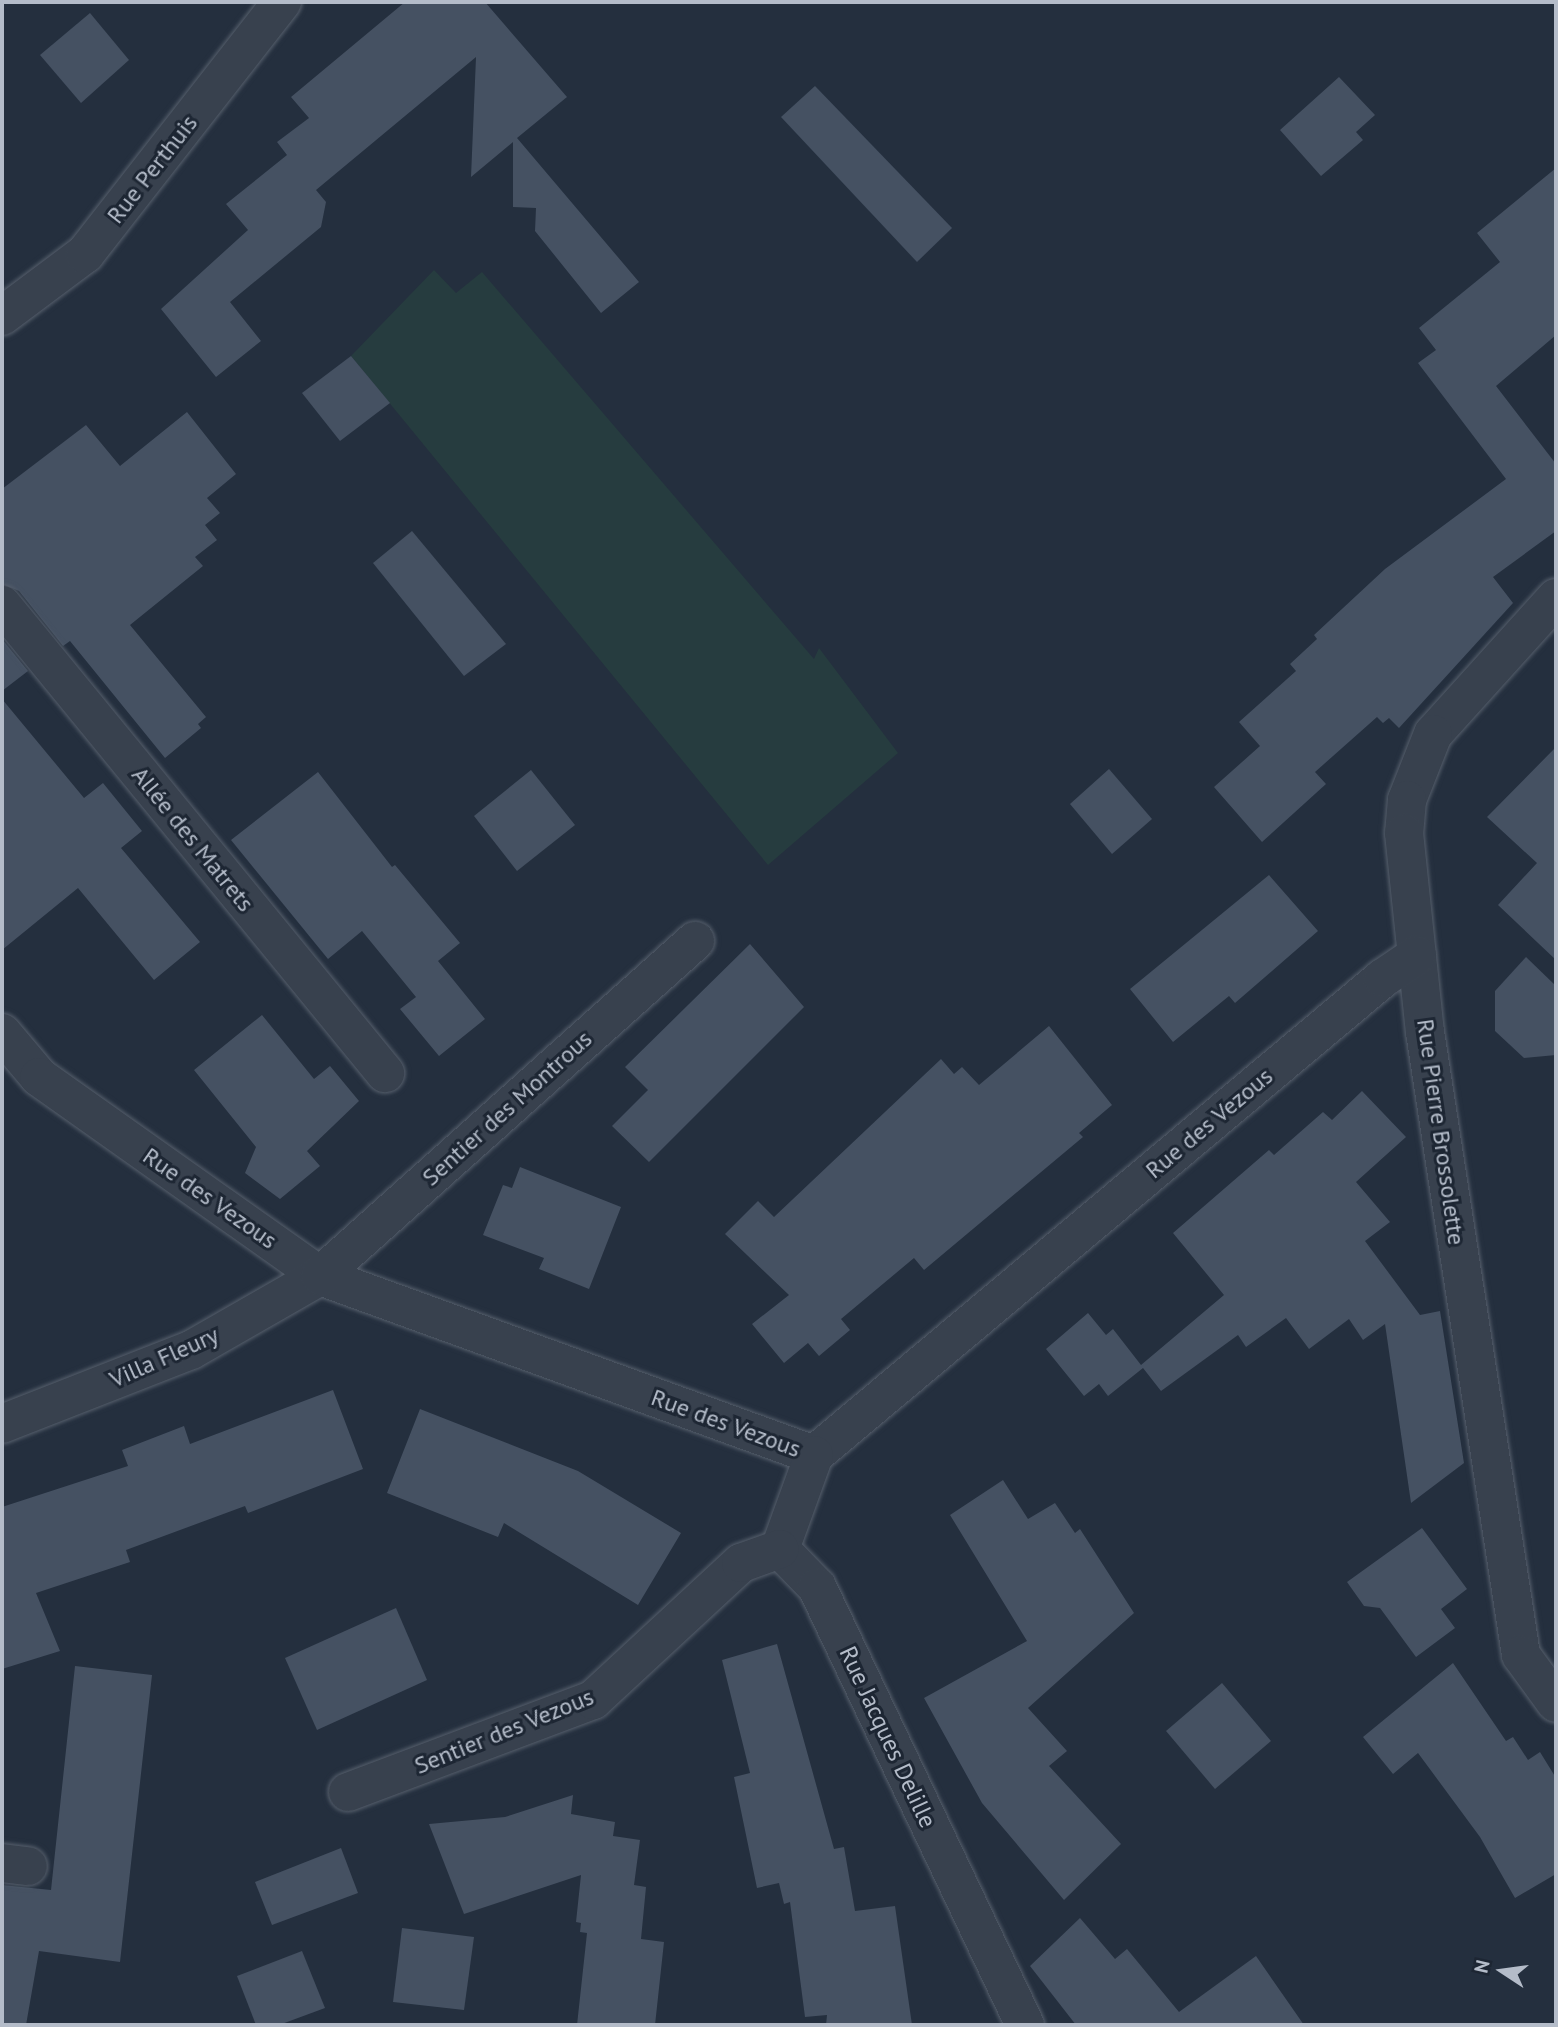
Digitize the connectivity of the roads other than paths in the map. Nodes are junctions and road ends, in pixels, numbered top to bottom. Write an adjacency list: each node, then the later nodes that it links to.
1 (282, 2): 2 (street, Rue Perthuis)
2 (2, 316)
3 (1556, 598): 6 (street, Rue Pierre Brossolette)
4 (2, 605): 8 (street, Allée des Matrets)
5 (695, 941): 9 (street, Sentier des Montrous)
6 (1417, 955): 11 (street, Rue des Vezous); 13 (street, Rue Pierre Brossolette)
7 (2, 1033): 9 (street, Rue des Vezous)
8 (385, 1073)
9 (320, 1276): 10 (street, Villa Fleury); 11 (street, Rue des Vezous)
10 (2, 1424)
11 (814, 1455): 12 (street)
12 (779, 1549): 14 (street, Sentier des Vezous); 15 (street, Rue Jacques Delille)
13 (1556, 1703)
14 (348, 1792)
15 (1025, 2025)

